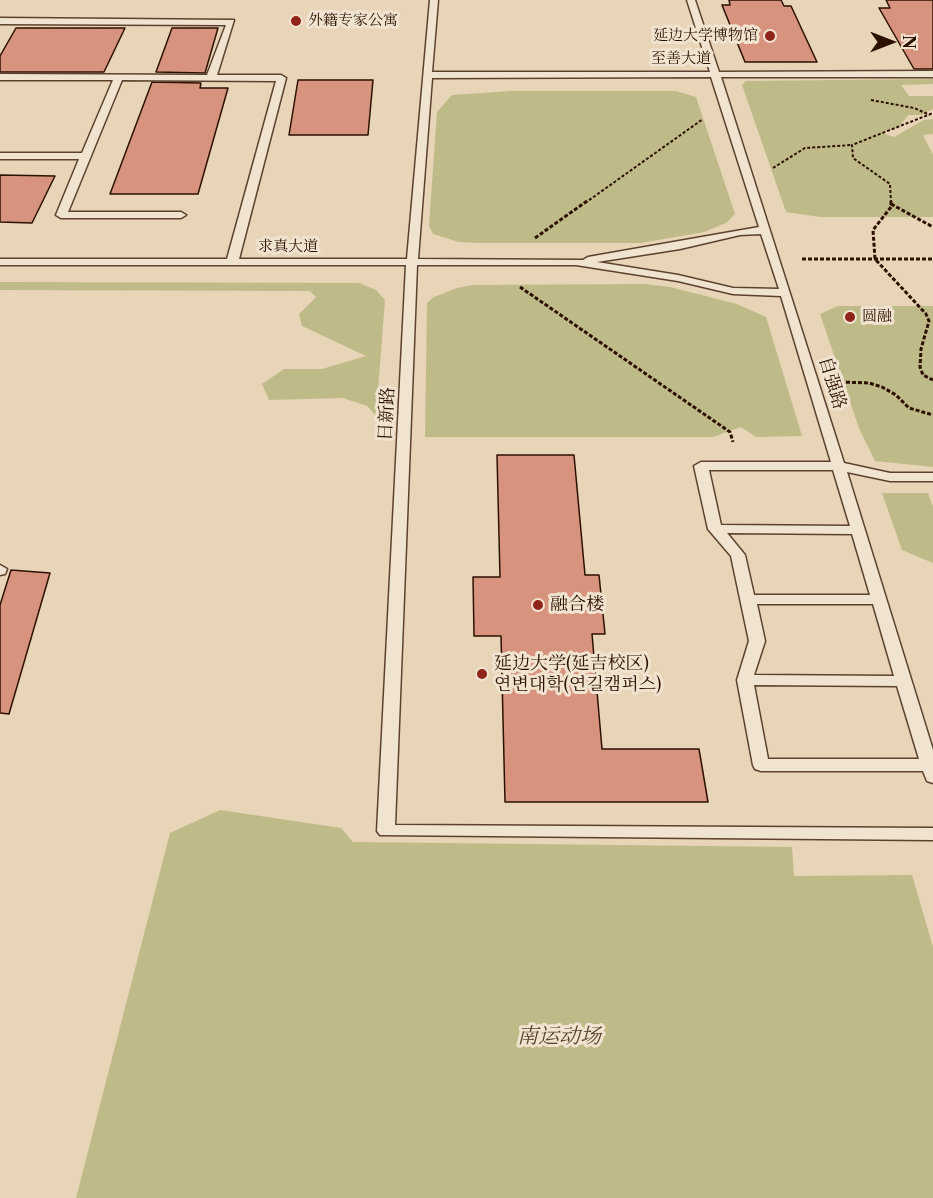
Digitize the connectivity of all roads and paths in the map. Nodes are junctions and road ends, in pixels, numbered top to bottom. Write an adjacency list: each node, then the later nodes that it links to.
1 (434, 0): 6 (lane, 日新路)
2 (691, 0): 4 (lane, 自强路)
3 (0, 21): 9 (lane)
4 (713, 74): 5 (lane, 至善大道); 6 (lane, 至善大道); 10 (lane, 自强路)
5 (933, 74)
6 (429, 75): 25 (lane, 日新路)
7 (0, 77): 8 (lane)
8 (119, 77): 9 (lane); 14 (lane)
9 (212, 78): 24 (lane)
10 (723, 105): 19 (lane, 自强路); 26 (path)
11 (933, 113): 12 (path)
12 (852, 145): 15 (path); 16 (path)
13 (0, 156): 14 (lane)
14 (86, 156): 17 (lane)
15 (765, 169)
16 (890, 203): 18 (path); 21 (path)
17 (181, 215)
18 (933, 227)
19 (765, 230): 20 (lane, 自强路); 27 (lane)
20 (774, 259): 21 (path); 29 (lane, 自强路)
21 (875, 259): 22 (path); 30 (path)
22 (933, 259)
23 (0, 262): 24 (lane, 求真大道)
24 (232, 262): 25 (lane, 求真大道)
25 (412, 262): 26 (lane, 求真大道); 43 (lane, 日新路)
26 (500, 262): 27 (lane, 求真大道)
27 (576, 262): 29 (lane)
28 (515, 283): 33 (path)
29 (786, 293): 34 (lane, 自强路)
30 (933, 380)
31 (839, 382): 32 (path)
32 (933, 415)
33 (740, 466): 34 (lane); 36 (lane)
34 (838, 466): 35 (lane); 37 (lane, 自强路)
35 (933, 477)
36 (715, 529): 37 (lane); 38 (lane)
37 (858, 530): 39 (lane, 自强路)
38 (748, 599): 39 (lane); 40 (lane)
39 (879, 600): 41 (lane, 自强路)
40 (746, 680): 41 (lane); 42 (lane)
41 (903, 681): 42 (lane, 自强路)
42 (931, 771)
43 (933, 834)

